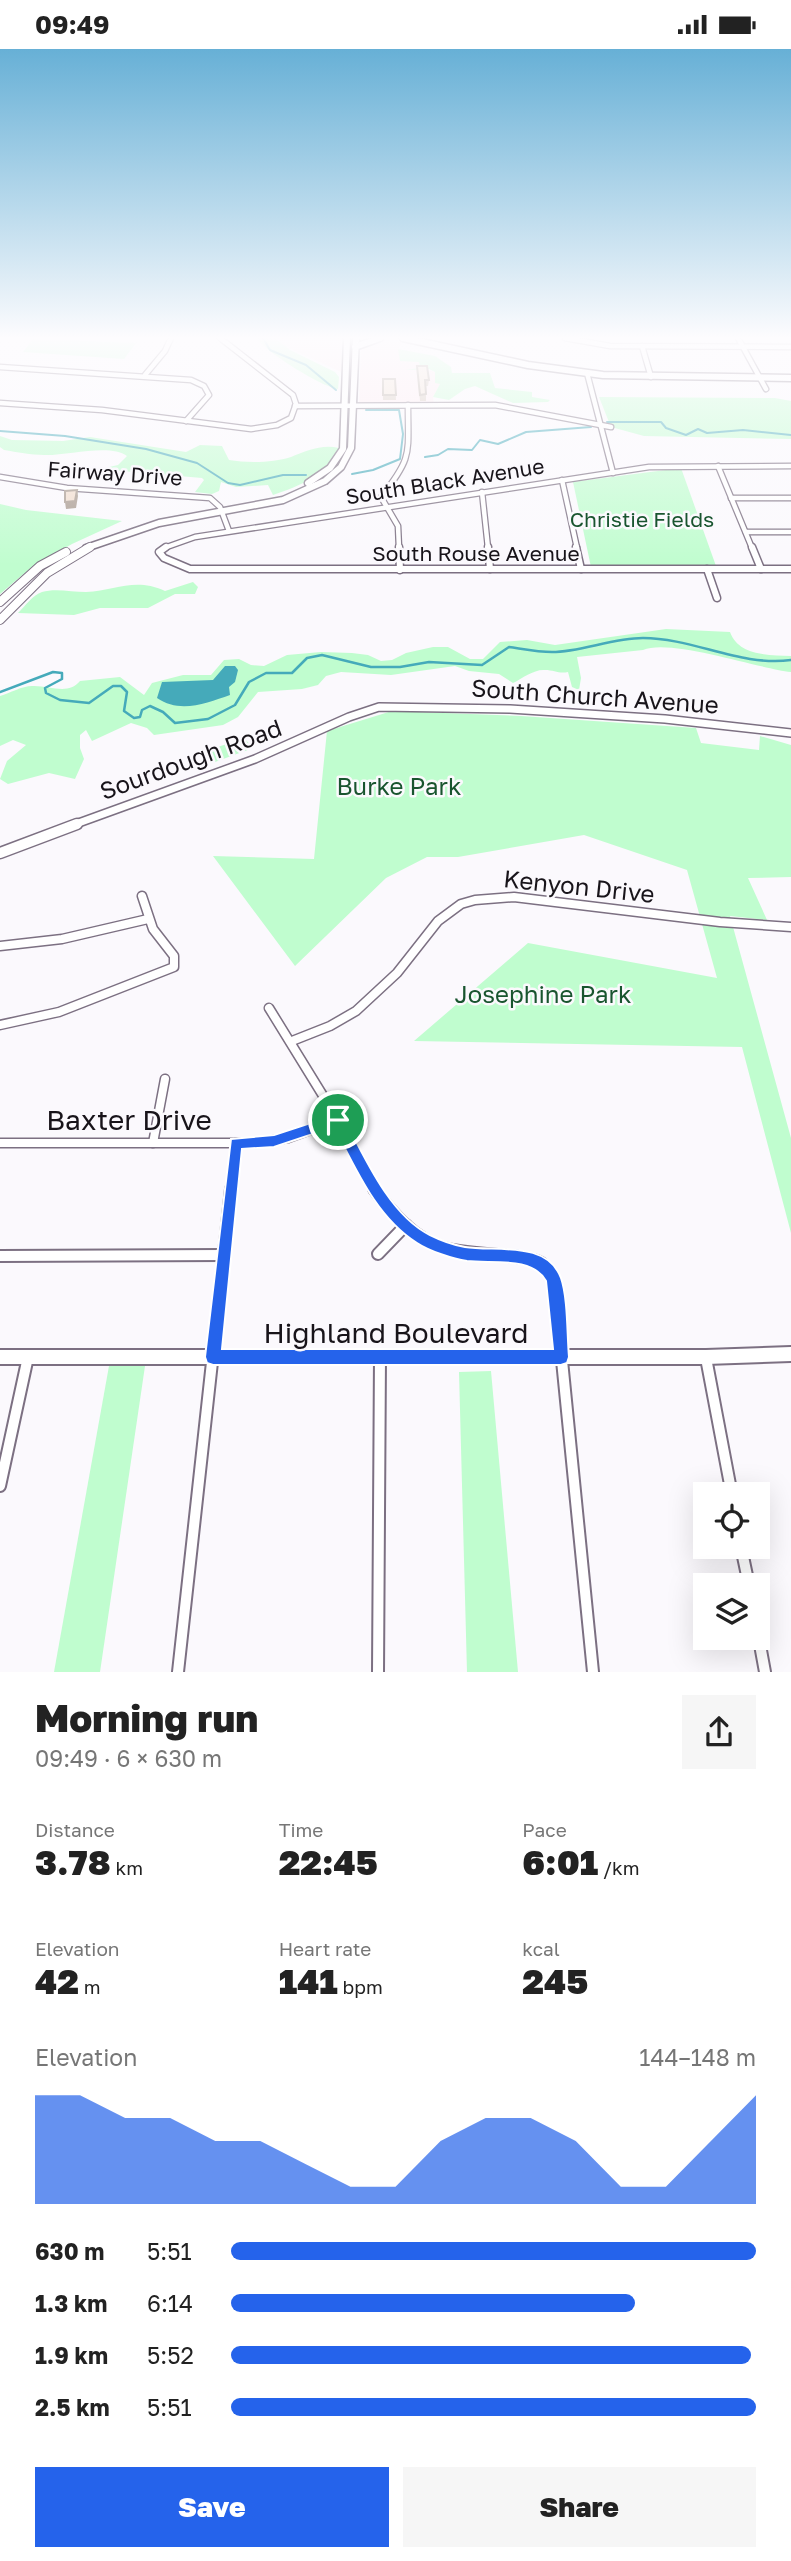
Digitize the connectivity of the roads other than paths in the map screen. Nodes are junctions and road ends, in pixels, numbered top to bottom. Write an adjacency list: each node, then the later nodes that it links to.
1 (131, 414): 9 (street)
2 (193, 414): 9 (street)
3 (294, 414): 9 (street)
4 (344, 414): 21 (main road)
5 (353, 414): 21 (main road)
6 (408, 414): 20 (street)
7 (546, 414): 10 (street)
8 (598, 414): 10 (street)
9 (186, 421)
10 (600, 423): 11 (street); 14 (street)
11 (611, 426)
12 (718, 466): 13 (street, South Black Avenue); 14 (street, South Black Avenue); 18 (street)
13 (791, 466)
14 (613, 473): 16 (street, South Black Avenue)
15 (0, 477): 21 (street, Fairway Drive)
16 (562, 480): 17 (street, South Black Avenue); 27 (street)
17 (482, 492): 20 (street, South Black Avenue); 26 (street)
18 (732, 498): 19 (street); 23 (street)
19 (791, 498)
20 (387, 507): 22 (street, South Black Avenue); 31 (street)
21 (220, 509): 22 (street); 33 (main road); 34 (main road)
22 (229, 531): 25 (street, South Black Avenue)
23 (746, 532): 24 (street); 29 (street)
24 (791, 532)
25 (164, 558): 31 (street, South Rouse Avenue)
26 (490, 569): 27 (street, South Rouse Avenue); 31 (street, South Rouse Avenue)
27 (581, 569): 28 (street, South Rouse Avenue)
28 (707, 569): 29 (street, South Rouse Avenue); 32 (street)
29 (761, 569): 30 (street, South Rouse Avenue)
30 (791, 569)
31 (400, 570)
32 (717, 598)
33 (0, 602)
34 (0, 620)
35 (395, 706): 36 (street, South Church Avenue); 37 (street, Sourdough Road)
36 (791, 733)
37 (0, 853)
38 (142, 897): 39 (street)
39 (148, 919): 41 (street); 43 (street)
40 (791, 927): 44 (street, Kenyon Drive)
41 (0, 946)
42 (269, 1008): 44 (street)
43 (0, 1025)
44 (292, 1041): 46 (street)
45 (165, 1079): 48 (street)
46 (338, 1120): 49 (street, Baxter Drive); 50 (street)
47 (0, 1143): 48 (street, Baxter Drive)
48 (153, 1143): 49 (street, Baxter Drive)
49 (236, 1143): 52 (street)
50 (406, 1225): 51 (street); 59 (street)
51 (378, 1254)
52 (224, 1255): 53 (street); 57 (street)
53 (0, 1256)
54 (791, 1354): 60 (main road, Highland Boulevard)
55 (0, 1357): 56 (main road, Highland Boulevard)
56 (28, 1357): 57 (main road, Highland Boulevard); 62 (street)
57 (213, 1357): 58 (main road, Highland Boulevard); 64 (street)
58 (380, 1357): 59 (main road, Highland Boulevard); 65 (street)
59 (561, 1357): 60 (main road, Highland Boulevard); 66 (street)
60 (706, 1357): 61 (street)
61 (730, 1482)
62 (0, 1486)
63 (761, 1650): 67 (street)
64 (178, 1672)
65 (378, 1672)
66 (593, 1672)
67 (765, 1672)

